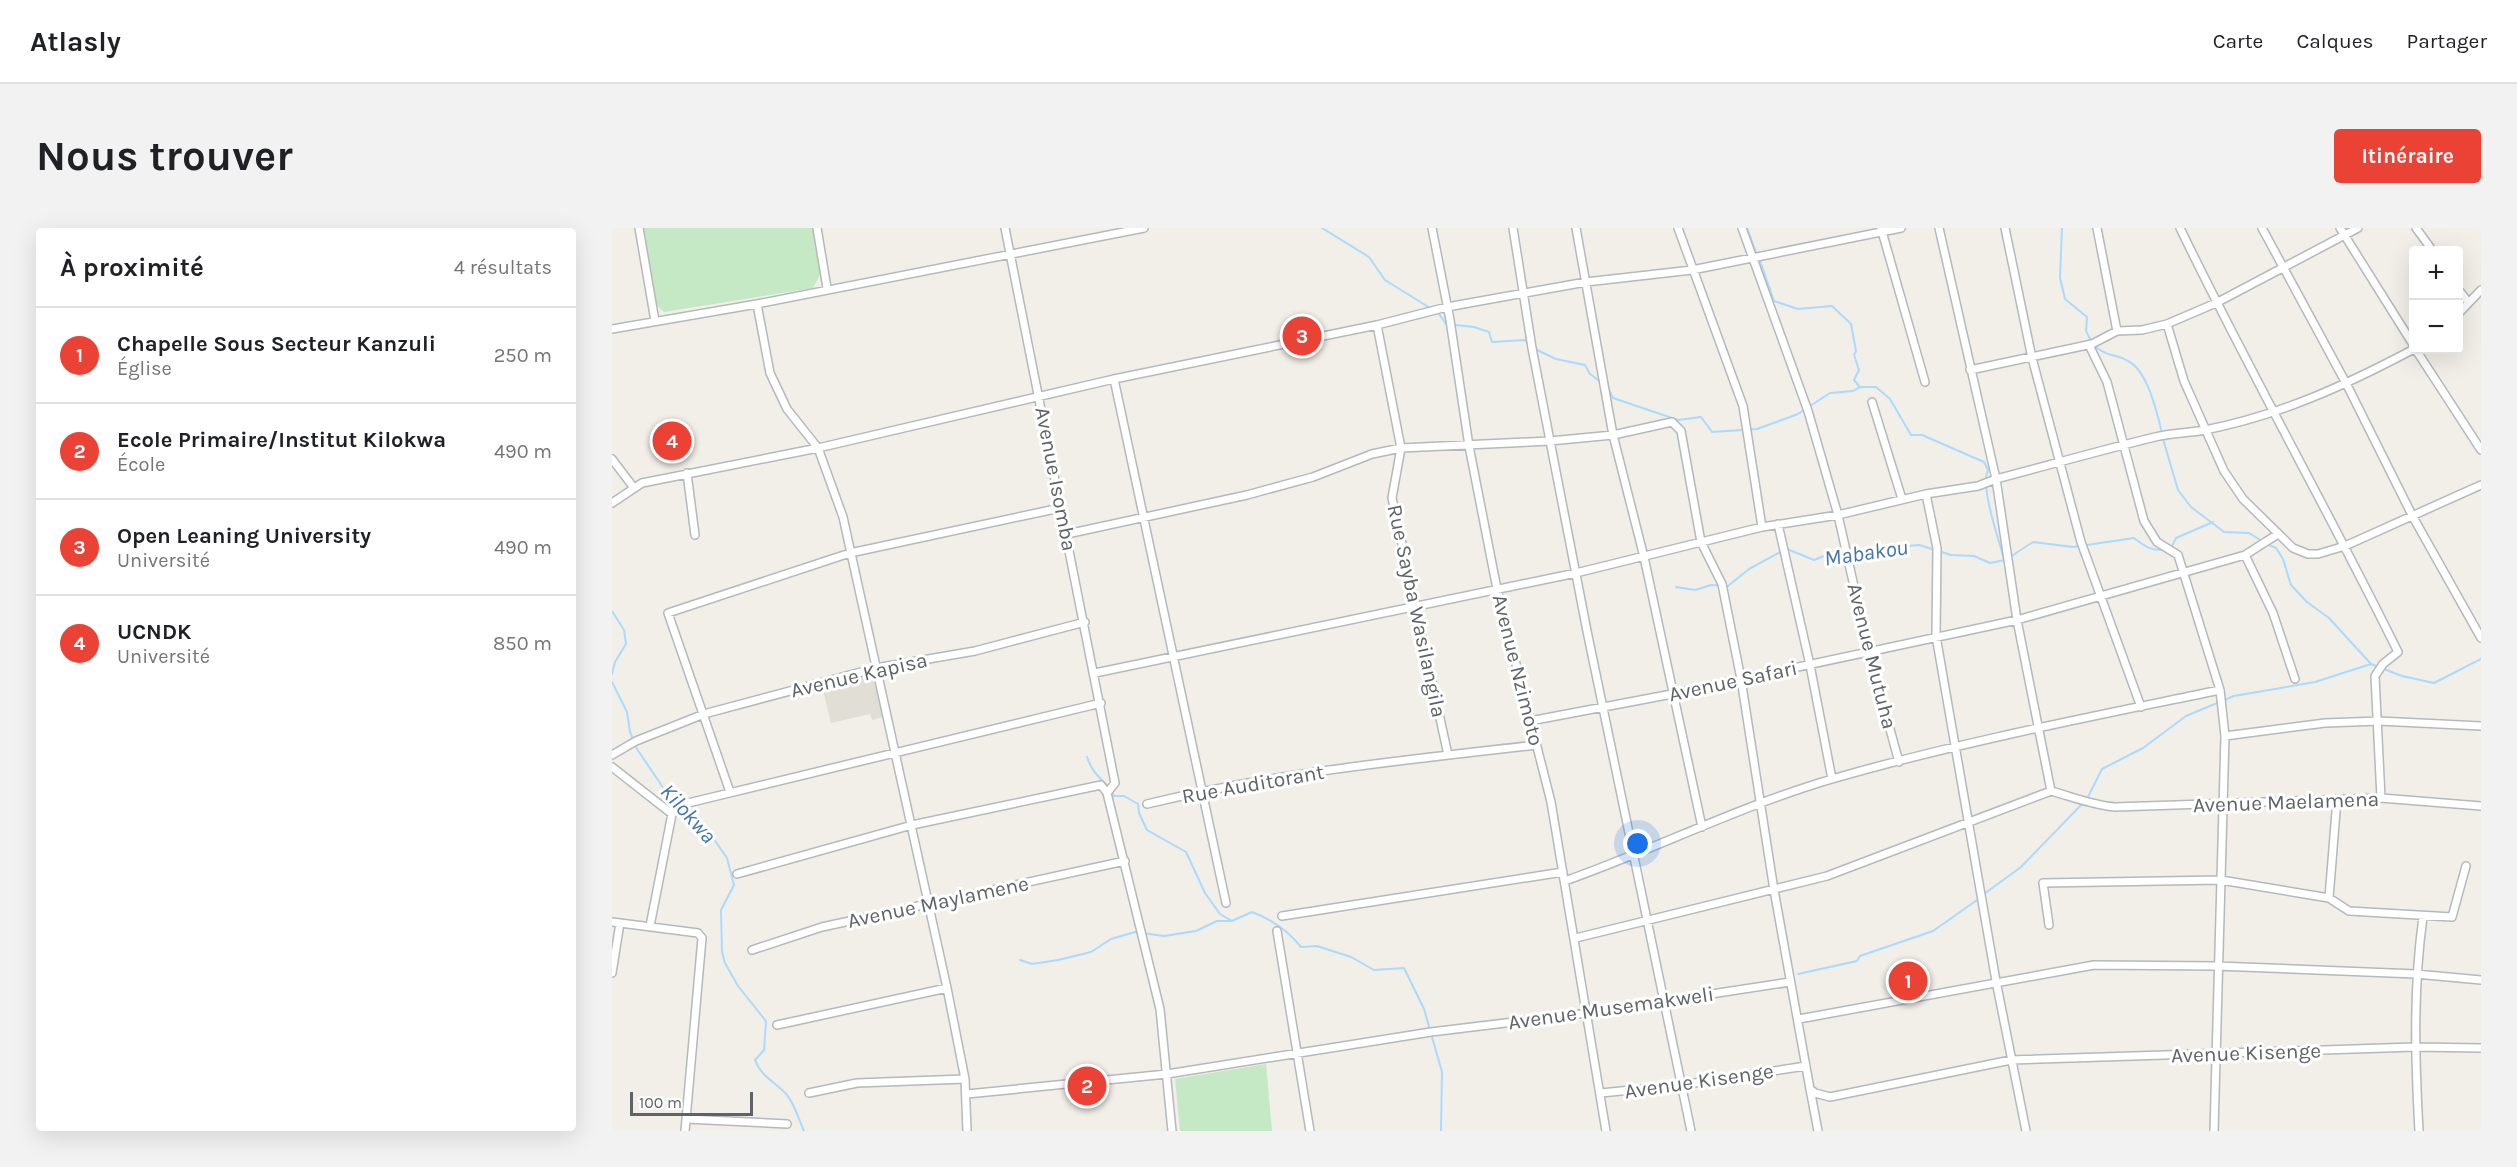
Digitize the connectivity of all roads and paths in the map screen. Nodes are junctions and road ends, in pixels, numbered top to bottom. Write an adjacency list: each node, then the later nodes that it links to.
1 (639, 228): 37 (street)
2 (817, 228): 28 (street)
3 (1005, 228): 23 (street, Avenue Isomba)
4 (1144, 228): 20 (street)
5 (1432, 228): 35 (street, Avenue Nzimoto)
6 (1513, 228): 30 (street)
7 (1576, 228): 27 (street)
8 (1678, 228): 26 (street)
9 (1742, 228): 24 (street, Avenue Mutuha)
10 (1901, 228): 19 (street)
11 (1939, 228): 47 (street)
12 (2005, 228): 46 (street)
13 (2097, 228): 41 (street)
14 (2180, 228): 33 (street)
15 (2262, 228): 25 (street)
16 (2340, 228): 21 (street)
17 (2358, 228): 21 (street)
18 (2416, 228): 22 (street)
19 (1882, 230): 24 (street); 49 (street)
20 (1110, 231): 23 (street)
21 (2345, 236): 25 (street); 42 (street)
22 (2429, 246)
23 (1012, 255): 28 (street); 51 (street, Avenue Isomba)
24 (1751, 259): 26 (street); 72 (street, Avenue Mutuha)
25 (2284, 269): 33 (street); 50 (street)
26 (1692, 270): 27 (street); 76 (street)
27 (1586, 282): 30 (street); 55 (street)
28 (827, 288): 34 (street)
29 (2481, 290): 32 (street)
30 (1525, 292): 35 (street); 56 (street)
31 (2463, 296): 32 (street)
32 (2468, 302): 36 (street)
33 (2216, 303): 38 (street); 53 (street)
34 (757, 304): 37 (street); 59 (street)
35 (1447, 307): 39 (street); 58 (street, Avenue Nzimoto)
36 (2463, 308)
37 (655, 321): 40 (street)
38 (2167, 324): 41 (street); 54 (street)
39 (1377, 325): 48 (street); 60 (street, Rue Sayba Wasilangila)
40 (612, 329)
41 (2116, 331): 43 (street)
42 (2409, 340)
43 (2089, 345): 46 (street); 57 (street)
44 (2409, 351): 50 (street)
45 (2418, 354): 61 (street)
46 (2032, 358): 47 (street); 63 (street)
47 (1970, 370): 65 (street)
48 (1114, 379): 51 (street); 73 (street)
49 (1925, 382)
50 (2347, 385): 53 (street); 74 (street)
51 (1040, 396): 59 (street); 71 (street, Avenue Isomba)
52 (1872, 402): 69 (street)
53 (2273, 412): 54 (street); 81 (street)
54 (2206, 430): 57 (street); 78 (street)
55 (1613, 435): 56 (street); 80 (street); 84 (street)
56 (1550, 441): 58 (street); 85 (street)
57 (2123, 445): 63 (street); 86 (street)
58 (1469, 446): 60 (street); 87 (street, Avenue Nzimoto)
59 (818, 448): 64 (street); 82 (street)
60 (1401, 448): 73 (street); 89 (street, Rue Sayba Wasilangila)
61 (2481, 450)
62 (612, 459): 67 (street)
63 (2059, 463): 65 (street); 88 (street)
64 (687, 473): 67 (street); 79 (street)
65 (1996, 479): 68 (street); 90 (street)
66 (2481, 485): 74 (street)
67 (634, 488): 70 (street)
68 (1926, 494): 69 (street); 92 (street)
69 (1902, 499): 72 (street)
70 (612, 503)
71 (1060, 508): 77 (street, Avenue Isomba); 82 (street)
72 (1838, 515): 75 (street); 94 (street, Avenue Mutuha)
73 (1143, 517): 77 (street); 95 (street)
74 (2413, 517): 81 (street); 93 (street)
75 (1778, 524): 76 (street); 96 (street)
76 (1762, 527): 80 (street)
77 (1066, 534): 91 (street, Avenue Isomba)
78 (2278, 534): 81 (street); 83 (street, Avenue Safari)
79 (696, 535)
80 (1701, 542): 84 (street); 99 (street)
81 (2345, 546): 108 (street)
82 (850, 553): 97 (street); 106 (street)
83 (2245, 555): 86 (street, Avenue Safari); 100 (street)
84 (1644, 556): 85 (street); 102 (street)
85 (1576, 573): 87 (street); 104 (street)
86 (2183, 574): 88 (street, Avenue Safari); 101 (street)
87 (1497, 589): 89 (street); 107 (street, Avenue Nzimoto)
88 (2101, 598): 90 (street, Avenue Safari); 105 (street)
89 (1414, 605): 95 (street); 116 (street, Rue Sayba Wasilangila)
90 (2017, 620): 92 (street, Avenue Safari); 109 (street)
91 (1085, 622): 97 (street, Avenue Kapisa); 98 (street, Avenue Isomba)
92 (1936, 636): 94 (street, Avenue Safari); 113 (street)
93 (2481, 638)
94 (1869, 653): 96 (street, Avenue Safari); 117 (street, Avenue Mutuha)
95 (1173, 658): 98 (street); 121 (street)
96 (1810, 665): 99 (street, Avenue Safari); 119 (street)
97 (876, 668): 106 (street, Avenue Kapisa); 114 (street)
98 (1095, 673): 103 (street, Avenue Isomba)
99 (1742, 679): 102 (street, Avenue Safari); 126 (street)
100 (2295, 679)
101 (2220, 690): 105 (street); 111 (street)
102 (1672, 694): 104 (street, Avenue Safari); 133 (street)
103 (1101, 703): 114 (street); 120 (street, Avenue Isomba)
104 (1602, 706): 107 (street, Avenue Safari); 134 (street)
105 (2141, 707): 109 (street)
106 (704, 714): 115 (street, Avenue Kapisa); 123 (street)
107 (1530, 721): 112 (street, Avenue Nzimoto)
108 (2379, 721): 110 (street); 111 (street); 124 (street)
109 (2039, 726): 113 (street); 122 (street)
110 (2481, 726)
111 (2225, 736): 128 (street)
112 (1536, 745): 116 (street); 137 (street, Avenue Nzimoto)
113 (1954, 748): 117 (street); 131 (street)
114 (893, 752): 123 (street); 132 (street)
115 (612, 755)
116 (1448, 755): 121 (street, Rue Auditorant)
117 (1899, 762): 119 (street)
118 (612, 766): 130 (street)
119 (1832, 779): 126 (street)
120 (1109, 790): 132 (street); 135 (street)
121 (1204, 790): 127 (street, Rue Auditorant); 143 (street)
122 (2051, 791): 128 (street, Avenue Maelamena); 131 (street)
123 (730, 792): 130 (street)
124 (2381, 798): 125 (street, Avenue Maelamena); 129 (street, Avenue Maelamena)
125 (2337, 799): 128 (street, Avenue Maelamena); 142 (street)
126 (1762, 803): 133 (street); 141 (street)
127 (1147, 804)
128 (2225, 805): 139 (street)
129 (2481, 806)
130 (672, 814): 150 (street)
131 (1969, 823): 141 (street); 158 (street)
132 (912, 825): 138 (street); 144 (street)
133 (1702, 827): 134 (street)
134 (1636, 856): 140 (street); 147 (street)
135 (1125, 861): 144 (street, Avenue Maylamene); 171 (street)
136 (2466, 866): 146 (street)
137 (1563, 872): 140 (street, Avenue Nzimoto); 145 (street)
138 (737, 874)
139 (2221, 880): 142 (street); 149 (street); 154 (street)
140 (1565, 881): 152 (street, Avenue Nzimoto)
141 (1773, 890): 147 (street); 159 (street)
142 (2329, 898): 146 (street)
143 (1226, 903)
144 (927, 905): 153 (street, Avenue Maylamene); 160 (street)
145 (1282, 916)
146 (2423, 917): 156 (street)
147 (1649, 921): 152 (street); 161 (street)
148 (616, 922): 150 (street); 155 (street)
149 (2049, 925)
150 (650, 926): 178 (street)
151 (1276, 931): 167 (street)
152 (1576, 938): 162 (street, Avenue Nzimoto)
153 (752, 951)
154 (2217, 966): 156 (street); 158 (street); 168 (street)
155 (612, 973)
156 (2416, 974): 157 (street); 165 (street)
157 (2481, 980)
158 (1996, 981): 163 (street); 169 (street)
159 (1790, 982): 161 (street, Avenue Musemakweli); 163 (street)
160 (947, 988): 164 (street); 172 (street)
161 (1665, 1000): 162 (street, Avenue Musemakweli); 173 (street)
162 (1587, 1013): 167 (street, Avenue Musemakweli); 176 (street, Avenue Kisenge)
163 (1799, 1018): 170 (street)
164 (777, 1025)
165 (2414, 1047): 166 (street, Avenue Kisenge); 168 (street, Avenue Kisenge); 189 (street)
166 (2481, 1047)
167 (1296, 1053): 171 (street, Avenue Musemakweli); 183 (street)
168 (2214, 1054): 169 (street, Avenue Kisenge); 188 (street)
169 (2011, 1060): 174 (street, Avenue Kisenge); 187 (street)
170 (1806, 1066): 173 (street, Avenue Kisenge); 174 (street)
171 (1167, 1074): 177 (street, Avenue Musemakweli); 182 (street)
172 (965, 1079): 175 (street); 177 (street)
173 (1681, 1085): 176 (street, Avenue Kisenge); 185 (street)
174 (1810, 1089): 186 (street)
175 (809, 1093)
176 (1601, 1093): 184 (street)
177 (967, 1094): 181 (street)
178 (686, 1119): 179 (street); 180 (street)
179 (787, 1124)
180 (685, 1131)
181 (967, 1131)
182 (1172, 1131)
183 (1310, 1131)
184 (1606, 1131)
185 (1691, 1131)
186 (1818, 1131)
187 (2026, 1131)
188 (2214, 1131)
189 (2419, 1131)

